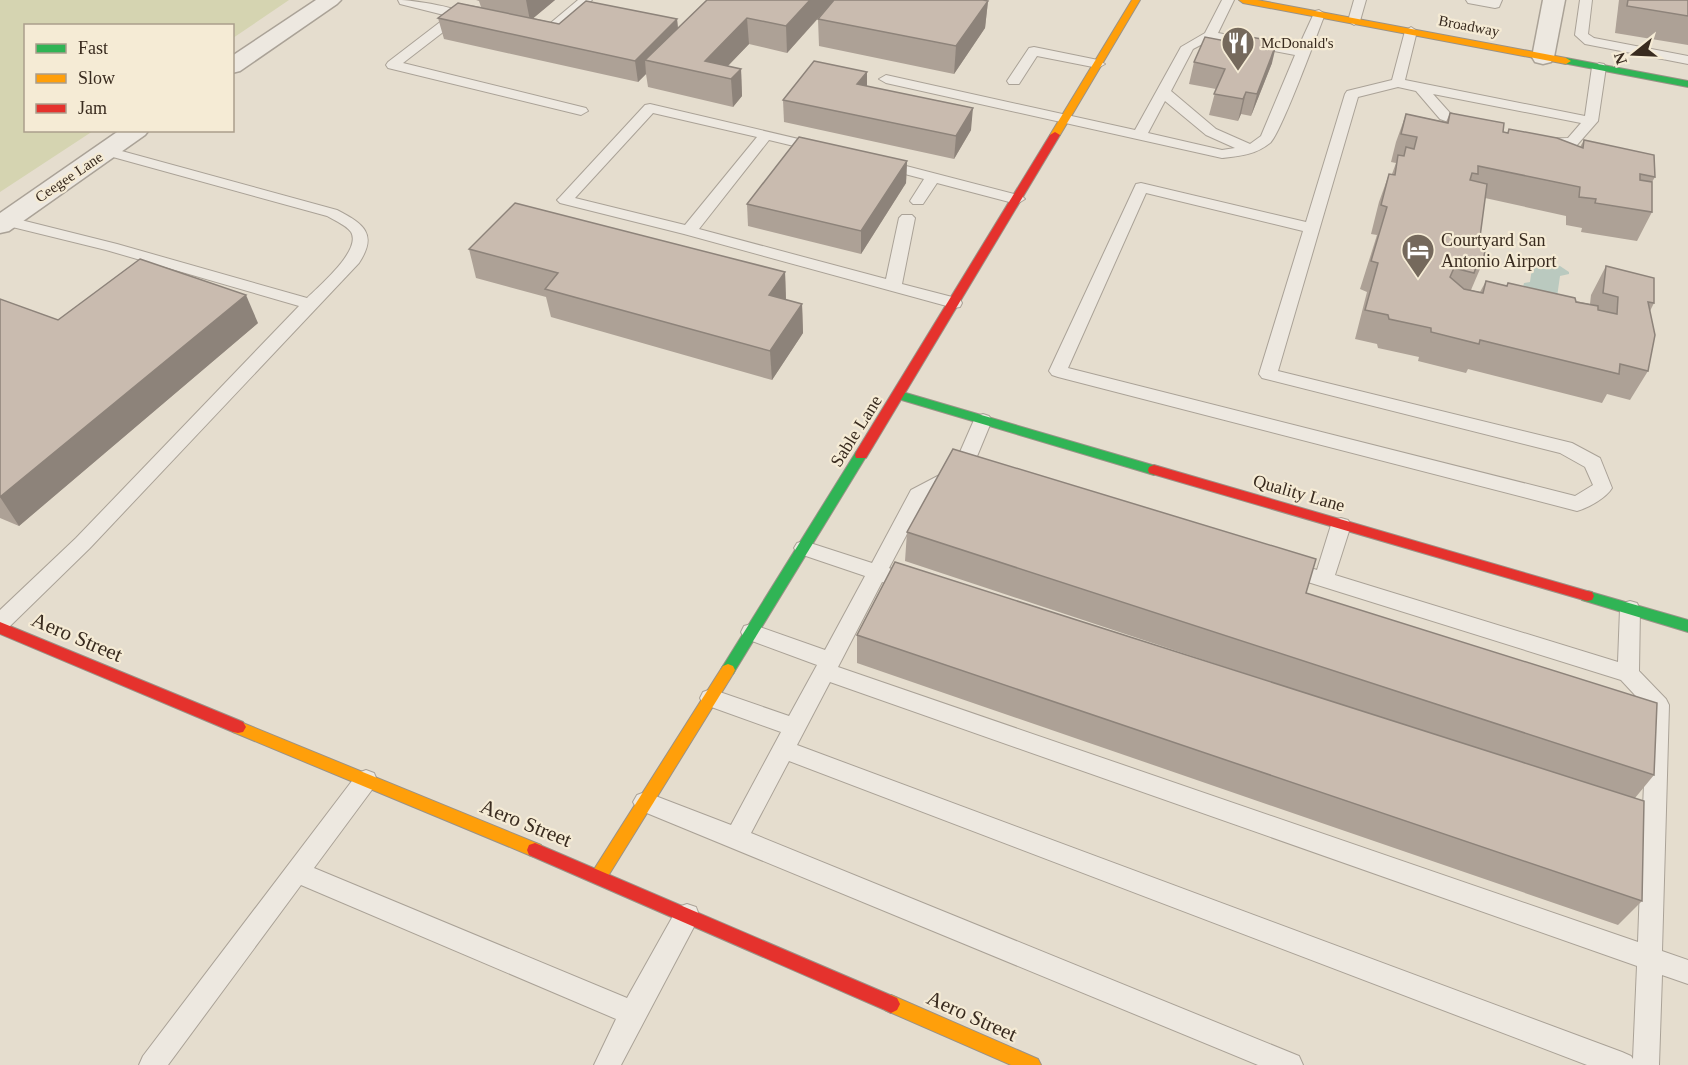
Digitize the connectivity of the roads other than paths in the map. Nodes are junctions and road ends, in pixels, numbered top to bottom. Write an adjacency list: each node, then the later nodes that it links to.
1 (330, 0): 24 (street)
2 (1136, 0): 23 (street, Sable Lane)
3 (1228, 0): 19 (lane)
4 (1243, 0): 12 (street, Broadway)
5 (1360, 0): 16 (lane)
6 (1472, 0): 7 (lane)
7 (1496, 0)
8 (1554, 0): 21 (street)
9 (1586, 0): 22 (lane)
10 (404, 1): 14 (lane)
11 (585, 4): 17 (lane)
12 (1289, 4): 13 (street, Broadway)
13 (1319, 14): 16 (street, Broadway); 20 (lane)
14 (458, 15): 15 (lane); 32 (lane)
15 (479, 20)
16 (1354, 21): 18 (street, Broadway)
17 (522, 30)
18 (1411, 31): 21 (street, Broadway); 28 (lane)
19 (1210, 35): 20 (lane); 31 (lane)
20 (1303, 53): 40 (lane)
21 (1543, 57): 25 (street, Broadway)
22 (1688, 60)
23 (1098, 64): 27 (lane); 33 (street, Sable Lane)
24 (234, 65)
25 (1599, 67): 29 (street, Broadway); 34 (lane)
26 (886, 79): 33 (lane)
27 (1014, 81)
28 (1398, 83): 30 (lane); 49 (lane)
29 (1688, 84)
30 (1420, 87): 34 (lane); 36 (lane)
31 (1163, 91): 38 (lane); 40 (lane)
32 (581, 111)
33 (1065, 118): 38 (lane); 45 (street, Sable Lane)
34 (1591, 121): 39 (lane)
35 (134, 132): 41 (street, Ceegee Lane)
36 (1489, 134)
37 (766, 135): 42 (lane); 50 (lane); 50 (lane)
38 (1139, 136): 40 (lane)
39 (1533, 142)
40 (1250, 150)
41 (107, 151): 48 (street, Ceegee Lane); 53 (lane)
42 (833, 152)
43 (866, 160): 44 (lane)
44 (933, 177): 45 (lane); 46 (lane)
45 (1017, 199): 52 (street, Sable Lane)
46 (918, 201)
47 (907, 219): 51 (lane)
48 (3, 223): 53 (lane)
49 (1312, 228): 49 (lane)
50 (689, 231): 51 (lane)
51 (893, 286): 52 (lane)
52 (954, 303): 54 (street, Sable Lane)
53 (310, 304): 65 (lane)
54 (899, 395): 55 (street, Quality Lane); 59 (street, Sable Lane)
55 (983, 420): 56 (lane); 58 (street, Quality Lane)
56 (962, 469): 57 (lane); 61 (lane)
57 (984, 476)
58 (1341, 525): 62 (lane); 64 (street, Quality Lane)
59 (804, 548): 61 (lane); 68 (street, Sable Lane)
60 (1268, 562): 62 (lane)
61 (876, 572): 63 (lane); 69 (lane)
62 (1324, 579): 70 (lane)
63 (910, 583)
64 (1630, 609): 66 (street, Quality Lane); 70 (lane)
65 (0, 623)
66 (1688, 626)
67 (0, 628): 74 (street, Aero Street)
68 (751, 632): 69 (lane); 71 (street, Sable Lane)
69 (827, 666): 72 (lane); 82 (lane)
70 (1629, 674): 77 (lane)
71 (711, 698): 72 (lane); 75 (street, Sable Lane)
72 (794, 727): 73 (lane)
73 (783, 749): 78 (lane); 89 (lane)
74 (366, 780): 79 (lane); 80 (street, Aero Street)
75 (645, 802): 78 (lane); 80 (street, Sable Lane)
76 (1598, 805): 77 (lane)
77 (1654, 823): 82 (lane)
78 (736, 838): 88 (lane)
79 (297, 872): 84 (lane); 85 (lane)
80 (599, 876): 81 (street, Aero Street)
81 (687, 915): 84 (lane); 87 (street, Aero Street)
82 (1650, 958): 83 (lane); 90 (lane)
83 (1688, 972)
84 (633, 1013): 86 (lane)
85 (152, 1065)
86 (607, 1065)
87 (1032, 1065)
88 (1290, 1065)
89 (1622, 1065)
90 (1646, 1065)

